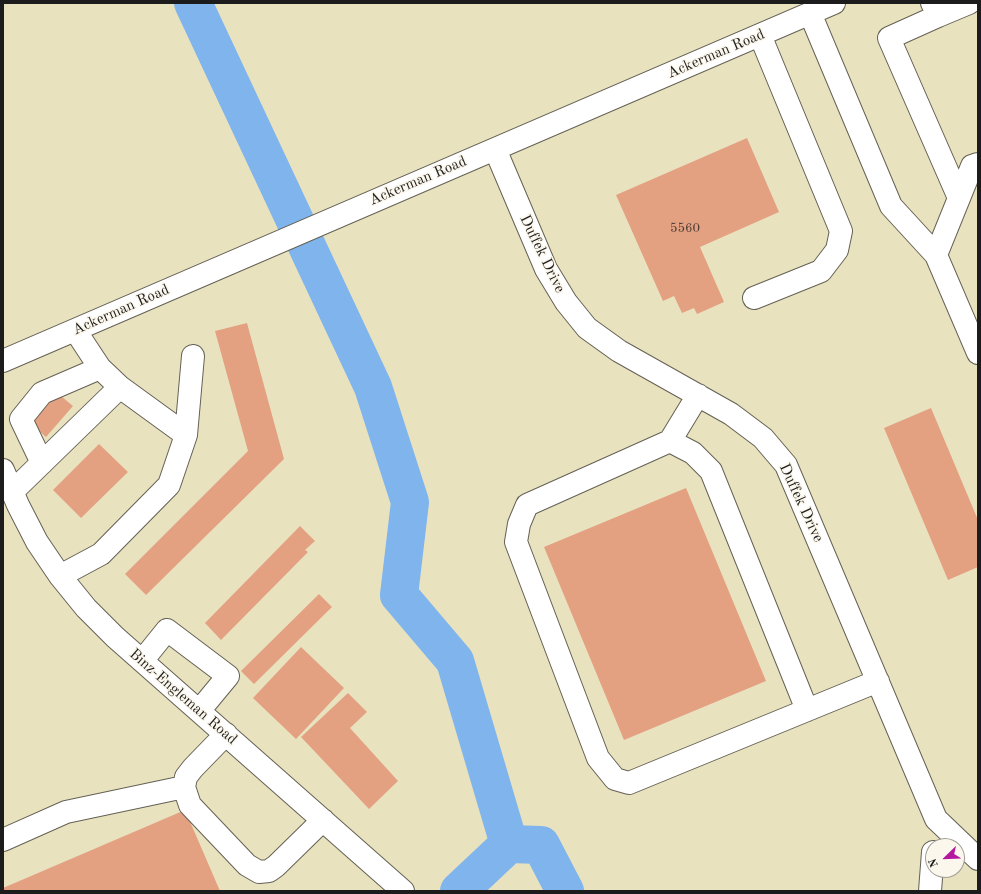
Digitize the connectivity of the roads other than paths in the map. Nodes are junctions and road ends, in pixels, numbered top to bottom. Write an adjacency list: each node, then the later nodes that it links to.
1 (834, 3): 4 (street, Ackerman Road)
2 (969, 3): 3 (street)
3 (935, 10): 8 (street)
4 (810, 13): 5 (street, Ackerman Road); 9 (street)
5 (760, 34): 6 (street, Ackerman Road); 10 (street)
6 (495, 149): 11 (street, Ackerman Road); 17 (street, Duffek Drive)
7 (978, 164): 8 (street)
8 (959, 198): 9 (street)
9 (936, 255): 12 (street)
10 (754, 298)
11 (75, 330): 14 (street, Ackerman Road); 15 (street)
12 (977, 348)
13 (194, 356): 18 (street)
14 (3, 361)
15 (100, 368): 16 (street); 20 (street)
16 (120, 387): 18 (street); 20 (street)
17 (698, 395): 19 (street); 25 (street, Duffek Drive)
18 (186, 435): 23 (street)
19 (670, 441): 26 (street); 26 (street)
20 (42, 463): 22 (street)
21 (3, 470): 22 (street, Binz-Engleman Road)
22 (12, 492): 23 (street, Binz-Engleman Road)
23 (60, 576): 24 (street, Binz-Engleman Road)
24 (142, 661): 27 (street, Binz-Engleman Road); 27 (street)
25 (878, 682): 26 (street); 30 (street, Duffek Drive)
26 (807, 710)
27 (199, 711): 28 (street, Binz-Engleman Road)
28 (226, 734): 29 (street); 31 (street, Binz-Engleman Road)
29 (184, 787): 31 (street); 33 (street)
30 (936, 819): 32 (street); 34 (street)
31 (323, 820): 36 (street, Binz-Engleman Road)
32 (935, 838)
33 (3, 840)
34 (978, 859)
35 (931, 878): 37 (street)
36 (403, 891)
37 (930, 891)

